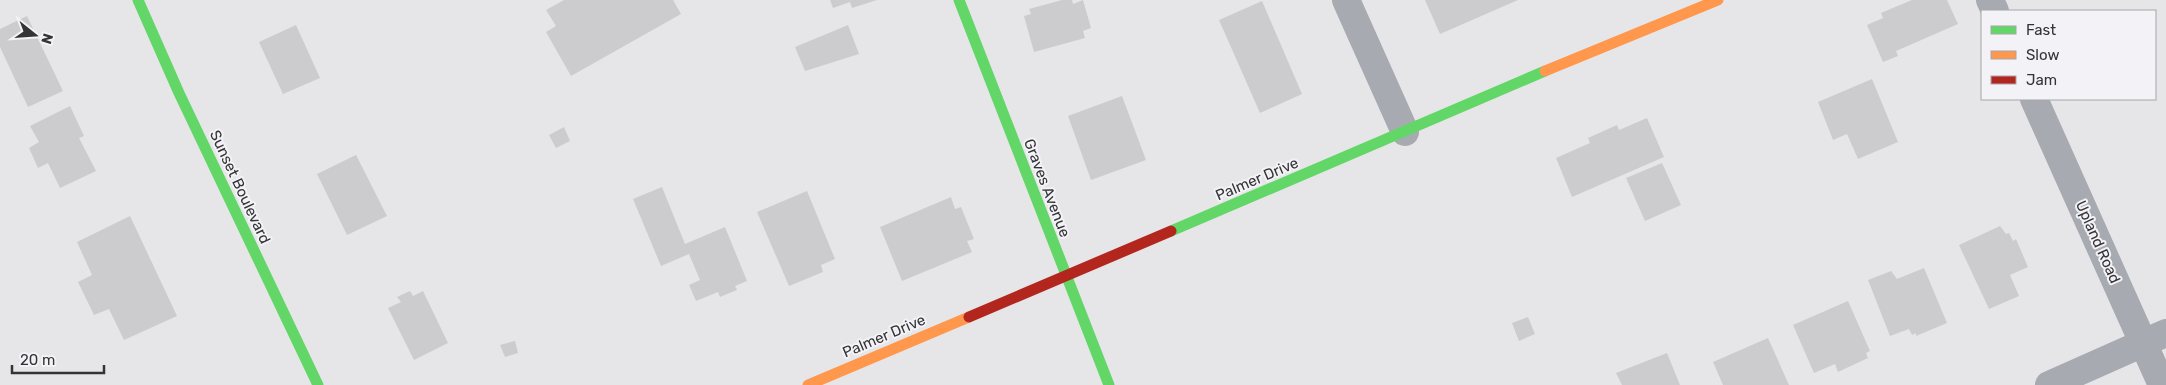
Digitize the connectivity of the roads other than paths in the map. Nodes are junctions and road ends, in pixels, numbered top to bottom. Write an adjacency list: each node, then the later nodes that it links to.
1 (138, 0): 9 (street, Sunset Boulevard)
2 (959, 0): 7 (street, Graves Avenue)
3 (1346, 0): 6 (street)
4 (1718, 0): 6 (street, Palmer Drive)
5 (2035, 100): 8 (street, Upland Road)
6 (1405, 132): 7 (street, Palmer Drive)
7 (1065, 276): 10 (street, Palmer Drive); 11 (street, Graves Avenue)
8 (2155, 338): 12 (street); 13 (street, Upland Road)
9 (318, 385)
10 (808, 385)
11 (1109, 385)
12 (2049, 385)
13 (2162, 385)

